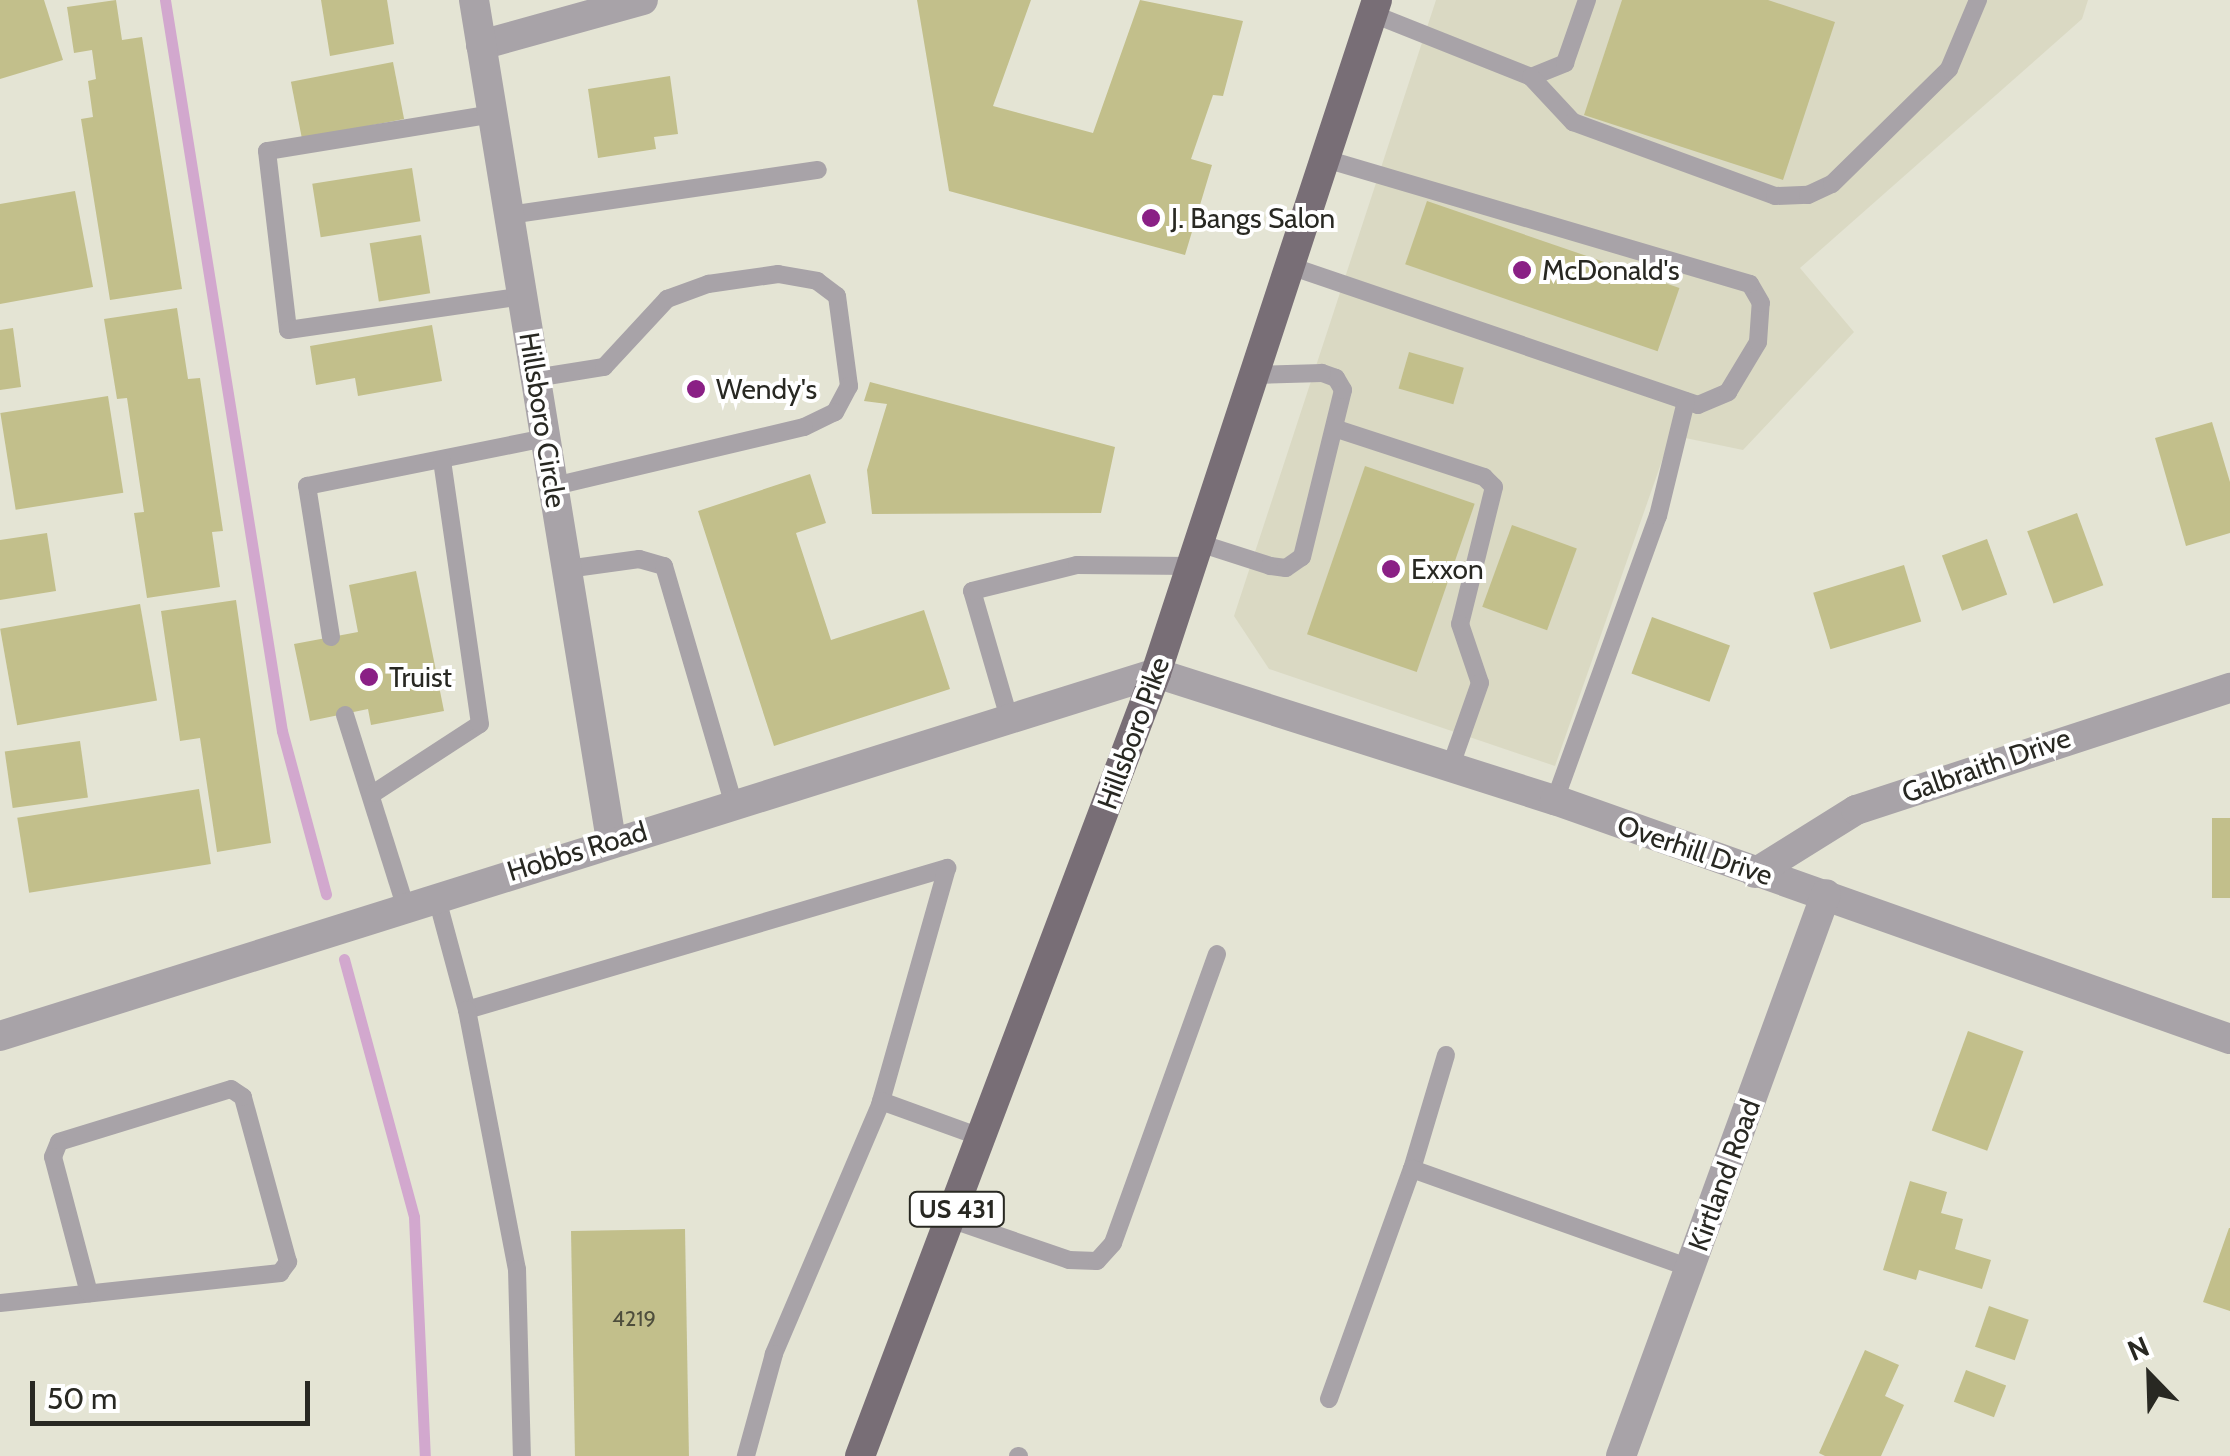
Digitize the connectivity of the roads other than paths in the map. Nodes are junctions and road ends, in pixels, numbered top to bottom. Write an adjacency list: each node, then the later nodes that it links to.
1 (474, 0): 6 (street, Hillsboro Circle)
2 (642, 0): 6 (street)
3 (1588, 0): 7 (lane)
4 (1978, 0): 7 (lane)
5 (1375, 7): 7 (lane); 9 (main road, Hillsboro Pike / US 431)
6 (482, 45): 8 (street, Hillsboro Circle)
7 (1531, 77)
8 (492, 114): 11 (street, Hillsboro Circle); 13 (lane)
9 (1325, 159): 12 (main road, Hillsboro Pike / US 431); 16 (lane)
10 (818, 170): 11 (lane)
11 (509, 215): 13 (street, Hillsboro Circle)
12 (1290, 266): 14 (main road, Hillsboro Pike / US 431); 16 (lane)
13 (523, 296): 15 (street, Hillsboro Circle)
14 (1254, 375): 17 (lane); 21 (main road, Hillsboro Pike / US 431)
15 (536, 378): 18 (street, Hillsboro Circle); 20 (lane)
16 (1686, 401): 30 (lane)
17 (1338, 429): 21 (lane); 28 (lane)
18 (546, 438): 19 (lane); 20 (street, Hillsboro Circle)
19 (442, 462): 23 (lane); 29 (lane)
20 (554, 486): 22 (street, Hillsboro Circle)
21 (1196, 554): 24 (main road, Hillsboro Pike / US 431); 27 (lane)
22 (567, 569): 31 (lane); 32 (street, Hillsboro Circle)
23 (331, 637)
24 (1156, 673): 27 (street, Hobbs Road); 28 (street, Overhill Drive); 43 (main road, Hillsboro Pike / US 431)
25 (2230, 688): 33 (street, Galbraith Drive)
26 (345, 715): 29 (lane)
27 (1009, 718): 31 (street, Hobbs Road)
28 (1450, 768): 30 (street, Overhill Drive)
29 (374, 792): 36 (lane)
30 (1556, 800): 33 (street, Overhill Drive)
31 (732, 802): 32 (street, Hobbs Road)
32 (611, 840): 35 (street, Hobbs Road)
33 (1755, 872): 34 (street, Overhill Drive)
34 (1826, 894): 40 (street, Overhill Drive); 46 (street, Kirtland Road)
35 (436, 895): 36 (street, Hobbs Road); 38 (lane)
36 (405, 905): 39 (street, Hobbs Road)
37 (1217, 954): 45 (lane)
38 (467, 1010): 42 (lane); 50 (lane)
39 (0, 1036)
40 (2230, 1040)
41 (1446, 1054): 44 (lane)
42 (881, 1101): 43 (lane); 51 (lane)
43 (983, 1138): 45 (main road, Hillsboro Pike / US 431)
44 (1412, 1170): 46 (lane); 49 (lane)
45 (952, 1220): 52 (main road, Hillsboro Pike / US 431)
46 (1690, 1268): 53 (street, Kirtland Road)
47 (89, 1293): 47 (lane); 48 (lane)
48 (0, 1302)
49 (1329, 1399)
50 (522, 1456)
51 (746, 1456)
52 (860, 1456)
53 (1622, 1456)

